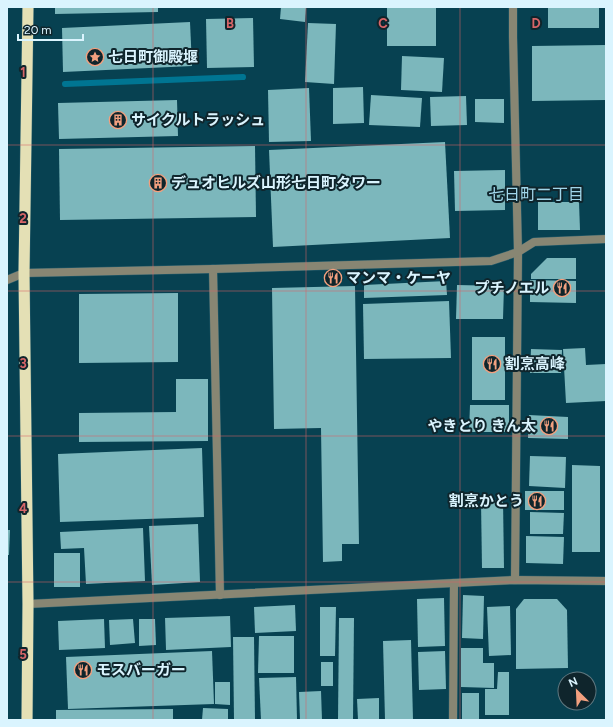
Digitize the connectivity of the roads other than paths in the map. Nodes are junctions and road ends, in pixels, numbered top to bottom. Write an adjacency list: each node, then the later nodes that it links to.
1 (28, 7): 6 (highway)
2 (514, 7): 4 (street)
3 (606, 239): 4 (street)
4 (518, 252): 5 (street); 8 (street)
5 (213, 269): 6 (street); 11 (street)
6 (24, 273): 7 (street); 12 (highway)
7 (7, 280)
8 (514, 580): 9 (street); 10 (street)
9 (606, 581)
10 (454, 583): 11 (street); 14 (street)
11 (220, 595): 12 (street)
12 (28, 604): 13 (highway)
13 (27, 720)
14 (453, 720)

